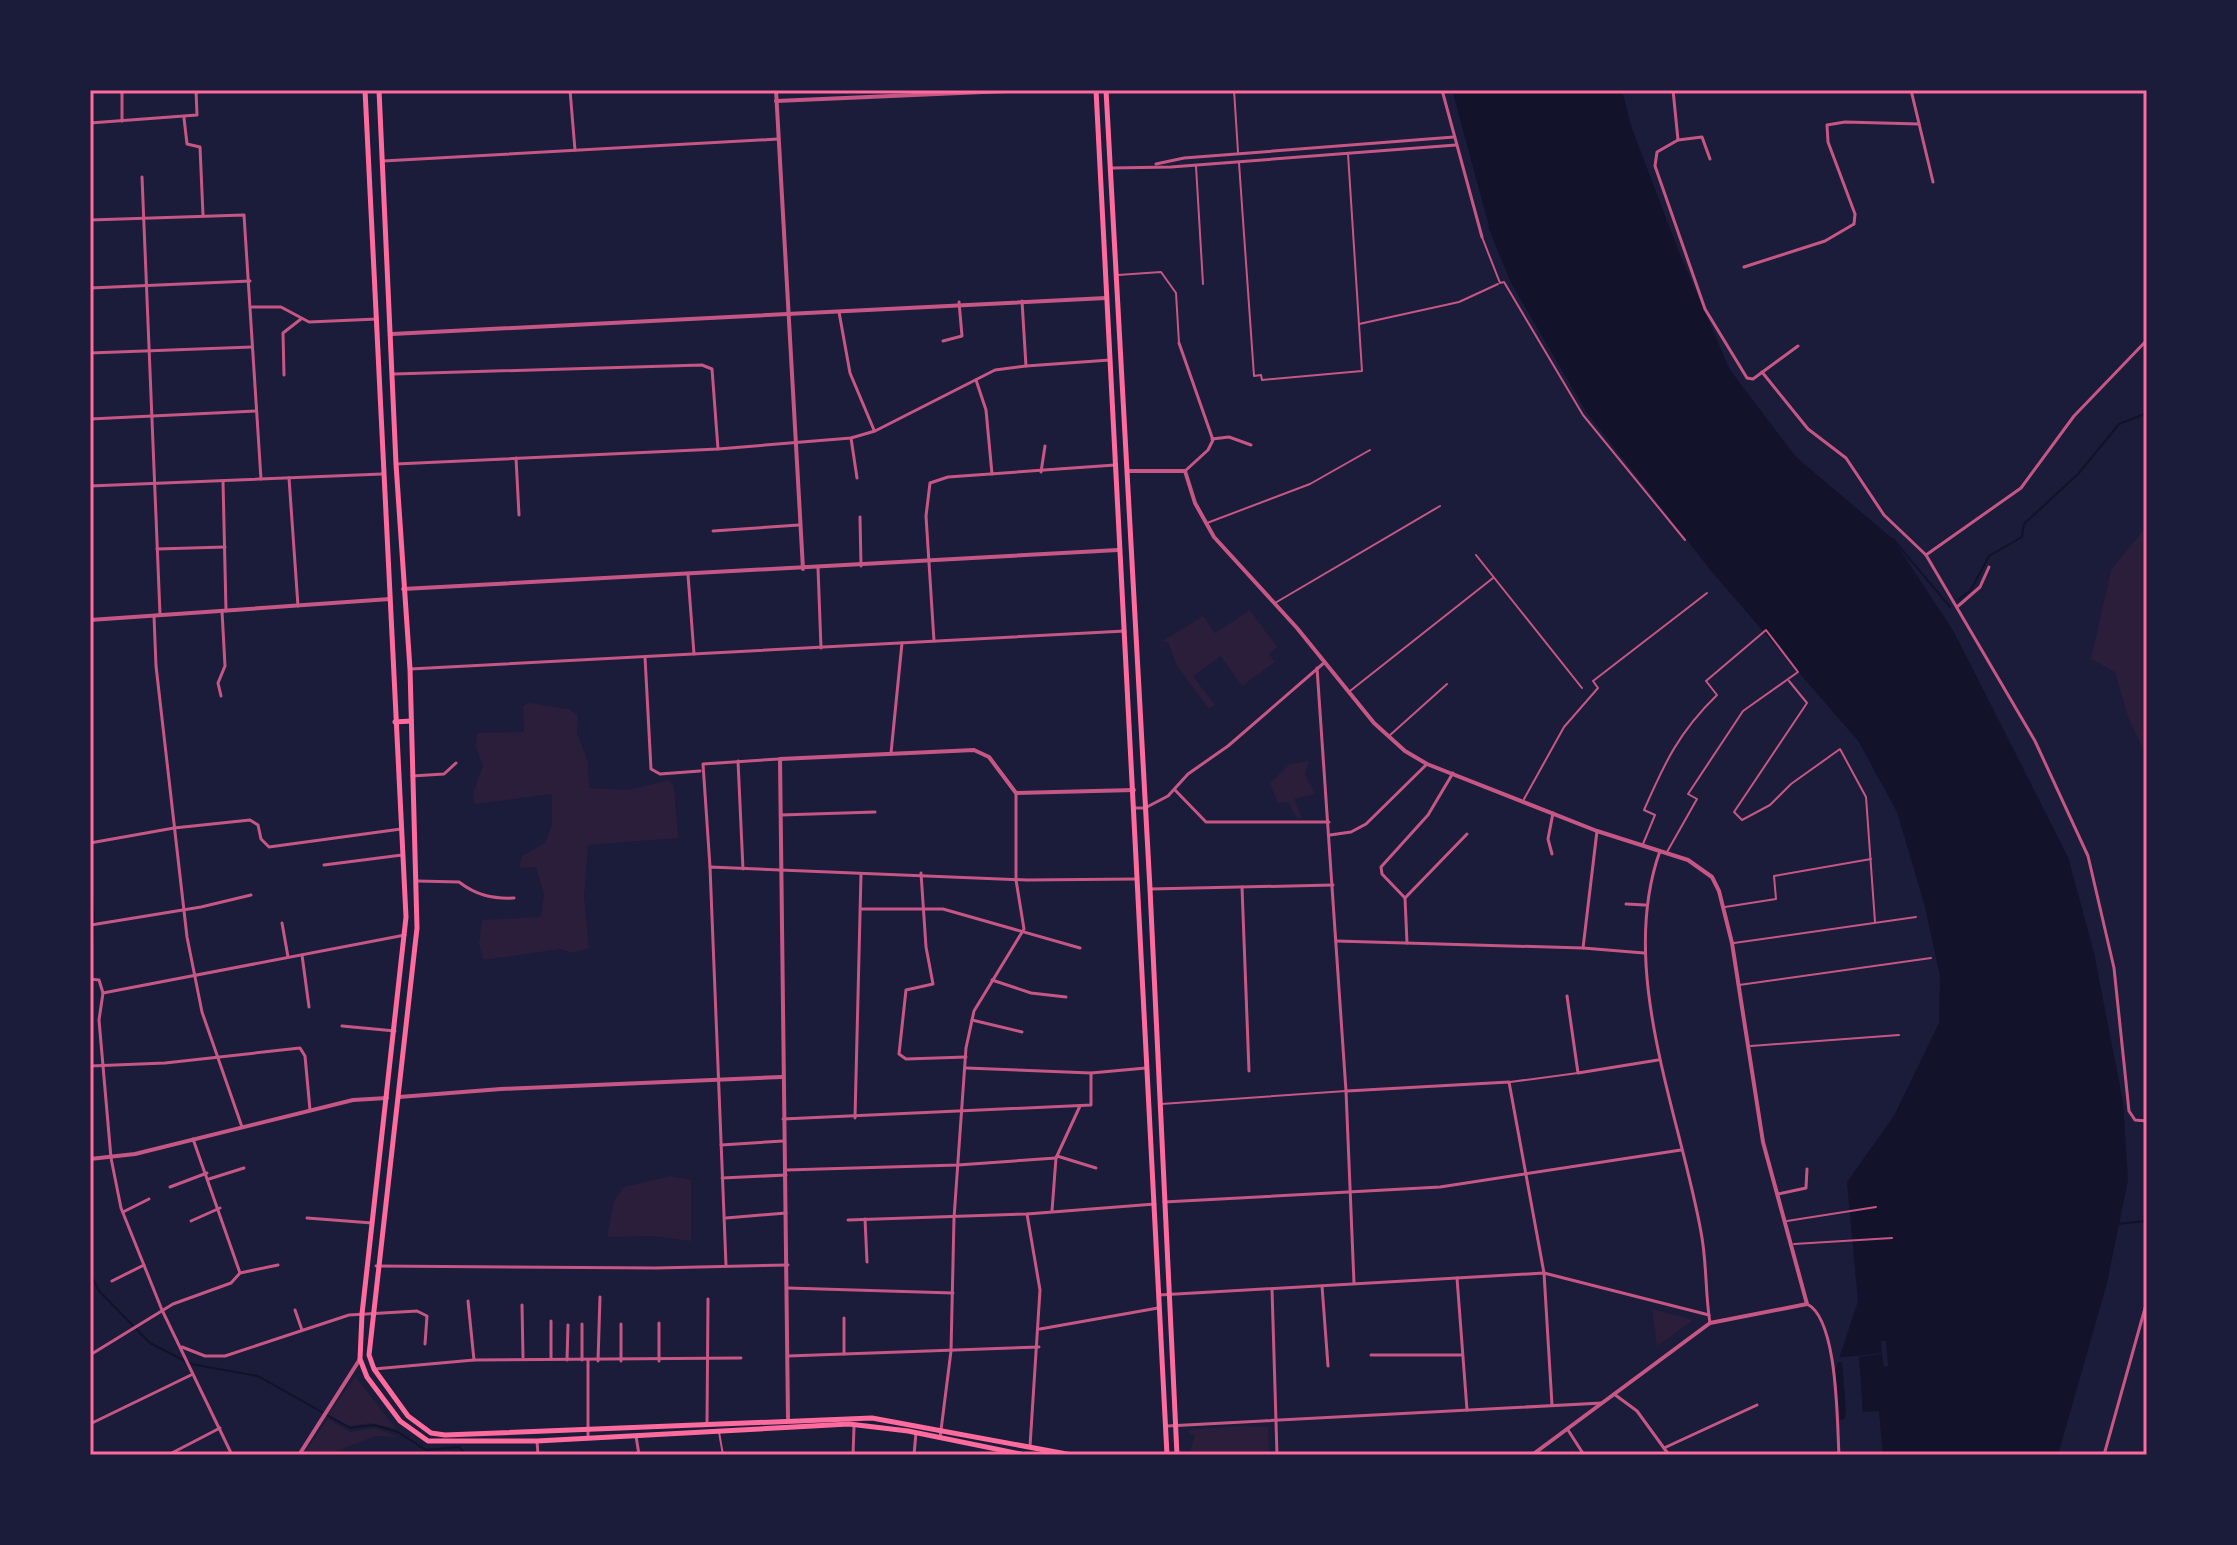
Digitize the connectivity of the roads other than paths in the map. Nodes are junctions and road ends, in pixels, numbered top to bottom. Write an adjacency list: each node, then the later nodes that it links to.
1 (122, 90): 16 (street)
2 (196, 90): 15 (street)
3 (365, 90): 47 (main road)
4 (379, 90): 32 (main road)
5 (570, 90): 26 (street)
6 (776, 90): 14 (street)
7 (1028, 90): 14 (street)
8 (1096, 90): 44 (main road)
9 (1106, 90): 37 (main road)
10 (1234, 90): 27 (lane)
11 (1442, 90): 19 (street)
12 (1673, 90): 21 (street)
13 (1911, 90): 18 (street)
14 (776, 101): 20 (street)
15 (184, 118): 16 (street); 40 (street)
16 (122, 121): 17 (street)
17 (90, 123)
18 (1919, 124): 39 (street); 48 (street)
19 (1454, 137): 22 (street); 23 (street)
20 (778, 139): 26 (street); 60 (street)
21 (1678, 140): 31 (street); 75 (street)
22 (1405, 141): 24 (street); 25 (street)
23 (1456, 145): 25 (street); 45 (street)
24 (1304, 149): 27 (street); 29 (street)
25 (1406, 149): 28 (street)
26 (575, 150): 32 (street)
27 (1238, 154): 30 (street); 33 (street)
28 (1348, 154): 29 (street); 63 (lane)
29 (1304, 157): 33 (street)
30 (1184, 158): 34 (street); 36 (street)
31 (1710, 159)
32 (383, 161): 46 (main road)
33 (1239, 163): 35 (street); 63 (lane)
34 (1152, 165): 36 (street); 37 (street)
35 (1196, 165): 36 (street); 52 (lane)
36 (1184, 166)
37 (1111, 168): 41 (main road)
38 (142, 177): 42 (street)
39 (1933, 182)
40 (203, 216): 42 (street); 50 (street)
41 (1113, 218): 44 (main road); 49 (main road)
42 (144, 219): 43 (street); 53 (street)
43 (90, 220)
44 (1102, 220): 55 (main road)
45 (1482, 237): 51 (lane)
46 (388, 248): 47 (main road); 64 (main road)
47 (374, 249): 62 (main road)
48 (1744, 267)
49 (1116, 275): 67 (lane); 72 (main road)
50 (250, 281): 53 (street); 58 (street)
51 (1500, 283): 63 (lane); 110 (lane)
52 (1203, 284)
53 (147, 285): 54 (street); 70 (street)
54 (90, 288)
55 (1106, 298): 56 (street); 73 (main road)
56 (1022, 301): 57 (street); 74 (street)
57 (959, 302): 59 (street); 66 (street)
58 (251, 307): 61 (street); 69 (street)
59 (839, 312): 60 (street); 82 (street)
60 (790, 313): 64 (street); 85 (street)
61 (301, 319): 62 (street); 77 (street)
62 (377, 319): 96 (main road)
63 (1358, 324)
64 (392, 334): 76 (main road)
65 (2147, 340): 115 (street)
66 (943, 341)
67 (1179, 343): 84 (street)
68 (1798, 346): 75 (street)
69 (252, 347): 70 (street); 79 (street)
70 (151, 350): 71 (street); 80 (street)
71 (90, 353)
72 (1122, 353): 73 (main road); 93 (main road)
73 (1110, 357): 74 (street); 92 (main road)
74 (1026, 366): 78 (street)
75 (1762, 372): 115 (street)
76 (394, 374): 88 (street); 91 (main road)
77 (284, 375)
78 (976, 379): 82 (street); 97 (street)
79 (256, 411): 80 (street); 100 (street)
80 (153, 416): 81 (street); 102 (street)
81 (90, 419)
82 (875, 431): 83 (street)
83 (851, 438): 85 (street); 99 (street)
84 (1212, 439): 86 (street); 94 (street)
85 (793, 444): 88 (street); 108 (street)
86 (1251, 445)
87 (1045, 446): 95 (street)
88 (718, 449): 90 (street)
89 (1370, 450): 107 (lane)
90 (516, 458): 91 (street); 105 (street)
91 (396, 464): 123 (main road)
92 (1115, 465): 95 (street); 113 (main road)
93 (1126, 471): 94 (street); 164 (main road)
94 (1185, 471): 107 (street)
95 (1041, 472): 97 (street)
96 (383, 474): 98 (street); 125 (main road)
97 (992, 474): 116 (street)
98 (289, 478): 100 (street); 127 (street)
99 (857, 478)
100 (261, 479): 101 (street)
101 (223, 481): 102 (street); 111 (street)
102 (154, 484): 103 (street); 112 (street)
103 (90, 486)
104 (1440, 506): 126 (lane)
105 (519, 515)
106 (860, 517): 117 (street)
107 (1206, 524): 126 (street)
108 (799, 525): 109 (street); 120 (street)
109 (713, 531)
110 (1685, 540)
111 (225, 547): 112 (street); 129 (street)
112 (157, 549): 130 (street)
113 (1118, 550): 116 (street); 132 (main road)
114 (1476, 555): 122 (lane)
115 (1926, 555): 128 (street)
116 (929, 562): 117 (street); 133 (street)
117 (861, 566): 119 (street)
118 (1989, 567): 128 (street)
119 (818, 568): 120 (street); 135 (street)
120 (803, 569): 121 (street)
121 (688, 575): 123 (street); 136 (street)
122 (1493, 578): 143 (lane); 144 (lane)
123 (403, 589): 140 (main road)
124 (1707, 593): 162 (lane)
125 (390, 599): 127 (street); 147 (main road)
126 (1274, 604): 138 (street)
127 (298, 606): 129 (street)
128 (1957, 607): 258 (street)
129 (224, 611): 130 (street); 145 (street)
130 (157, 614): 131 (street); 169 (street)
131 (90, 620)
132 (1125, 631): 133 (street); 159 (main road)
133 (934, 641): 134 (street)
134 (902, 643): 135 (street); 149 (street)
135 (821, 649): 136 (street)
136 (694, 654): 137 (street)
137 (645, 657): 140 (street); 156 (street)
138 (1325, 662): 139 (street); 144 (street)
139 (1317, 668): 160 (street); 168 (street)
140 (410, 669): 146 (main road)
141 (1788, 680): 175 (lane); 177 (lane); 180 (lane)
142 (1447, 684): 148 (lane)
143 (1582, 688)
144 (1349, 692): 148 (street)
145 (221, 696)
146 (411, 721): 147 (main road); 150 (main road)
147 (395, 722): 151 (main road)
148 (1388, 736): 155 (street)
149 (891, 753): 152 (street); 161 (street)
150 (412, 756): 151 (main road); 158 (main road)
151 (396, 758): 170 (main road)
152 (780, 759): 153 (street); 167 (street)
153 (738, 761): 156 (street); 183 (street)
154 (456, 763): 158 (street)
155 (1427, 764): 157 (street); 173 (street)
156 (702, 771): 182 (street)
157 (1453, 773): 162 (street); 197 (street)
158 (412, 776): 189 (main road)
159 (1134, 790): 161 (street); 163 (main road)
160 (1175, 790): 164 (street); 168 (street)
161 (1016, 793): 188 (street)
162 (1523, 800): 166 (street)
163 (1135, 808): 164 (street); 187 (main road)
164 (1145, 808): 193 (main road)
165 (875, 812): 167 (street)
166 (1553, 813): 171 (street); 178 (street)
167 (781, 815): 184 (street)
168 (1329, 822): 173 (street)
169 (174, 828): 170 (street); 174 (street); 203 (street)
170 (401, 829): 179 (main road)
171 (1597, 831): 175 (street); 215 (street)
172 (1467, 834): 197 (street)
173 (1330, 835): 191 (street)
174 (90, 843)
175 (1643, 845): 176 (street)
176 (1660, 850): 177 (street); 199 (street)
177 (1667, 853): 201 (street)
178 (1552, 854)
179 (402, 855): 181 (street); 209 (main road)
180 (1872, 859): 201 (lane); 205 (lane)
181 (324, 865)
182 (710, 867): 183 (street); 247 (street)
183 (744, 870): 184 (street)
184 (782, 871): 186 (street); 246 (street)
185 (921, 873): 186 (street); 188 (street); 200 (street)
186 (861, 874): 202 (street)
187 (1138, 879): 188 (street); 228 (main road)
188 (1016, 880): 208 (street)
189 (417, 881): 196 (street); 250 (main road)
190 (90, 883): 194 (street)
191 (1333, 885): 192 (street); 210 (street)
192 (1242, 887): 193 (street); 243 (street)
193 (1150, 889): 227 (main road)
194 (90, 892): 207 (street)
195 (251, 895): 203 (street)
196 (514, 898)
197 (1405, 898): 212 (street)
198 (1626, 904): 199 (street)
199 (1645, 905): 217 (street)
200 (922, 906): 202 (street); 208 (street); 237 (street)
201 (1724, 907): 211 (street)
202 (861, 909): 256 (street)
203 (184, 910): 207 (street); 220 (street)
204 (1916, 917): 205 (lane)
205 (1875, 922): 211 (lane)
206 (282, 923): 218 (street)
207 (91, 925): 213 (street)
208 (1024, 929): 214 (street); 222 (street)
209 (405, 935): 216 (street); 232 (main road)
210 (1336, 941): 212 (street); 249 (street)
211 (1732, 943): 223 (street)
212 (1407, 944): 215 (street)
213 (90, 947)
214 (1080, 948)
215 (1583, 948): 217 (street)
216 (302, 954): 218 (street); 229 (street)
217 (1645, 954): 238 (street)
218 (288, 957): 220 (street)
219 (1931, 958): 223 (lane)
220 (194, 976): 224 (street); 236 (street)
221 (90, 979): 224 (street)
222 (992, 980): 226 (street); 230 (street)
223 (1738, 986): 235 (street)
224 (103, 993): 240 (street)
225 (1567, 996): 245 (street)
226 (1066, 997)
227 (1155, 1004): 228 (main road); 252 (main road)
228 (1144, 1005): 242 (main road)
229 (309, 1007)
230 (972, 1020): 233 (street); 237 (street)
231 (342, 1026): 232 (street)
232 (395, 1031): 251 (main road)
233 (1022, 1032)
234 (1899, 1035): 235 (lane)
235 (1750, 1046): 278 (street)
236 (218, 1056): 240 (street); 254 (street); 259 (street)
237 (966, 1057): 241 (street)
238 (1658, 1060): 245 (street); 263 (street)
239 (90, 1066): 240 (street)
240 (105, 1067): 265 (street)
241 (966, 1068): 244 (street); 255 (street)
242 (1147, 1068): 244 (street); 281 (main road)
243 (1249, 1071)
244 (1091, 1073): 253 (street)
245 (1578, 1073): 248 (lane)
246 (782, 1077): 247 (street); 257 (street)
247 (717, 1080): 250 (street); 262 (street)
248 (1509, 1082): 249 (street); 273 (street)
249 (1346, 1091): 252 (lane); 277 (street)
250 (399, 1097): 251 (main road); 303 (main road)
251 (387, 1098): 254 (street); 295 (main road)
252 (1160, 1104): 280 (main road)
253 (1080, 1106): 255 (street); 264 (street)
254 (310, 1110): 259 (street)
255 (962, 1111): 256 (street); 267 (street)
256 (855, 1118): 257 (street)
257 (783, 1119): 261 (street)
258 (2147, 1121)
259 (242, 1127): 260 (street)
260 (193, 1139): 265 (street); 272 (street)
261 (783, 1141): 262 (street); 271 (street)
262 (721, 1145): 274 (street)
263 (1681, 1150): 273 (street); 326 (street)
264 (1056, 1157): 267 (street); 269 (street); 284 (street)
265 (111, 1158): 266 (street); 285 (street)
266 (90, 1159)
267 (958, 1165): 271 (street); 290 (street)
268 (244, 1168): 275 (street)
269 (1096, 1168)
270 (1807, 1169): 278 (street)
271 (786, 1172): 274 (street); 286 (street)
272 (207, 1173): 275 (street); 276 (street)
273 (1526, 1175): 277 (street); 305 (street)
274 (722, 1178): 289 (street)
275 (209, 1179): 283 (street)
276 (170, 1187)
277 (1350, 1190): 280 (street); 308 (street)
278 (1778, 1194): 294 (street)
279 (149, 1199): 285 (street)
280 (1164, 1202): 313 (main road)
281 (1155, 1204): 284 (street); 314 (main road)
282 (1876, 1207): 294 (lane)
283 (220, 1208): 293 (street); 304 (street)
284 (1052, 1211): 287 (street)
285 (123, 1212): 299 (street)
286 (786, 1213): 289 (street); 302 (street)
287 (1027, 1214): 290 (street); 334 (street)
288 (307, 1218): 295 (street)
289 (724, 1218): 301 (street)
290 (954, 1218): 291 (street); 312 (street)
291 (865, 1219): 292 (street); 298 (street)
292 (848, 1220)
293 (191, 1221)
294 (1786, 1221): 297 (street)
295 (372, 1223): 325 (main road)
296 (1892, 1238): 297 (lane)
297 (1793, 1244): 319 (street)
298 (867, 1262)
299 (144, 1265): 307 (street); 322 (street)
300 (278, 1265): 304 (street)
301 (726, 1265): 302 (street); 303 (street)
302 (788, 1265): 310 (street)
303 (376, 1266): 324 (main road)
304 (240, 1273): 322 (street)
305 (1544, 1273): 306 (street); 326 (street); 362 (street)
306 (1457, 1278): 308 (street); 343 (street)
307 (112, 1281)
308 (1354, 1283): 309 (street)
309 (1322, 1286): 311 (street); 357 (street)
310 (788, 1288): 312 (street); 344 (street)
311 (1272, 1289): 313 (street); 366 (street)
312 (953, 1293): 339 (street)
313 (1169, 1294): 314 (street); 371 (main road)
314 (1159, 1295): 321 (main road)
315 (600, 1297): 354 (street)
316 (708, 1299): 349 (street)
317 (468, 1301): 350 (street)
318 (2147, 1301): 406 (street)
319 (1807, 1304): 330 (street); 405 (street)
320 (522, 1305): 347 (street)
321 (1160, 1308): 334 (street); 370 (main road)
322 (162, 1310): 337 (street); 341 (street)
323 (295, 1310): 335 (street)
324 (371, 1313): 325 (street); 336 (street); 358 (main road)
325 (362, 1314): 335 (street); 346 (main road)
326 (1709, 1315): 330 (street)
327 (844, 1318): 340 (street)
328 (551, 1321): 348 (street)
329 (659, 1323): 356 (street)
330 (1710, 1323): 360 (street)
331 (582, 1324): 352 (street)
332 (621, 1324): 355 (street)
333 (568, 1325): 351 (street)
334 (1040, 1329): 338 (street)
335 (302, 1330): 337 (street)
336 (425, 1344)
337 (182, 1347): 359 (street)
338 (1039, 1347): 339 (street); 386 (street)
339 (951, 1351): 340 (street); 375 (street)
340 (844, 1354): 344 (street)
341 (90, 1355)
342 (1371, 1355): 343 (street)
343 (1462, 1355): 364 (street)
344 (788, 1356): 365 (street)
345 (741, 1358): 349 (street)
346 (360, 1359): 384 (main road); 391 (street)
347 (523, 1359): 348 (street); 350 (street)
348 (551, 1359): 351 (street)
349 (706, 1359): 356 (street); 367 (street)
350 (474, 1360): 358 (street)
351 (567, 1360): 352 (street)
352 (582, 1360): 353 (street)
353 (588, 1360): 354 (street); 374 (street)
354 (598, 1361): 355 (street)
355 (621, 1361): 356 (street)
356 (659, 1361)
357 (1328, 1366)
358 (374, 1369): 384 (main road)
359 (192, 1375): 368 (street); 373 (street)
360 (1614, 1394): 361 (street); 387 (street)
361 (1602, 1403): 362 (street); 376 (street)
362 (1552, 1405): 364 (street)
363 (1757, 1405): 387 (street)
364 (1467, 1412): 366 (street)
365 (788, 1418): 367 (main road); 375 (main road)
366 (1277, 1421): 371 (street); 401 (street)
367 (707, 1423): 372 (main road)
368 (90, 1424)
369 (854, 1425): 377 (main road); 378 (main road); 395 (street)
370 (1167, 1426): 371 (street); 399 (main road)
371 (1177, 1426): 400 (main road)
372 (664, 1427): 374 (main road); 379 (main road)
373 (220, 1428): 389 (street); 390 (street)
374 (588, 1430): 381 (street); 382 (main road)
375 (942, 1430): 383 (street); 386 (main road)
376 (1568, 1430): 402 (street); 403 (street)
377 (719, 1431): 379 (main road); 394 (lane)
378 (916, 1433): 383 (main road); 396 (street)
379 (663, 1434): 380 (main road)
380 (636, 1436): 381 (main road); 393 (street)
381 (588, 1437): 385 (main road)
382 (491, 1438): 384 (main road); 385 (main road)
383 (940, 1438): 397 (main road)
384 (445, 1439)
385 (537, 1441): 392 (street)
386 (1030, 1446): 388 (main road)
387 (1664, 1448): 404 (street)
388 (1055, 1453): 398 (main road)
389 (168, 1455)
390 (232, 1455)
391 (299, 1455)
392 (538, 1455)
393 (639, 1455)
394 (723, 1455)
395 (853, 1455)
396 (914, 1455)
397 (1025, 1455)
398 (1072, 1455)
399 (1167, 1455)
400 (1177, 1455)
401 (1277, 1455)
402 (1532, 1455)
403 (1584, 1455)
404 (1669, 1455)
405 (1839, 1455)
406 (2104, 1455)

